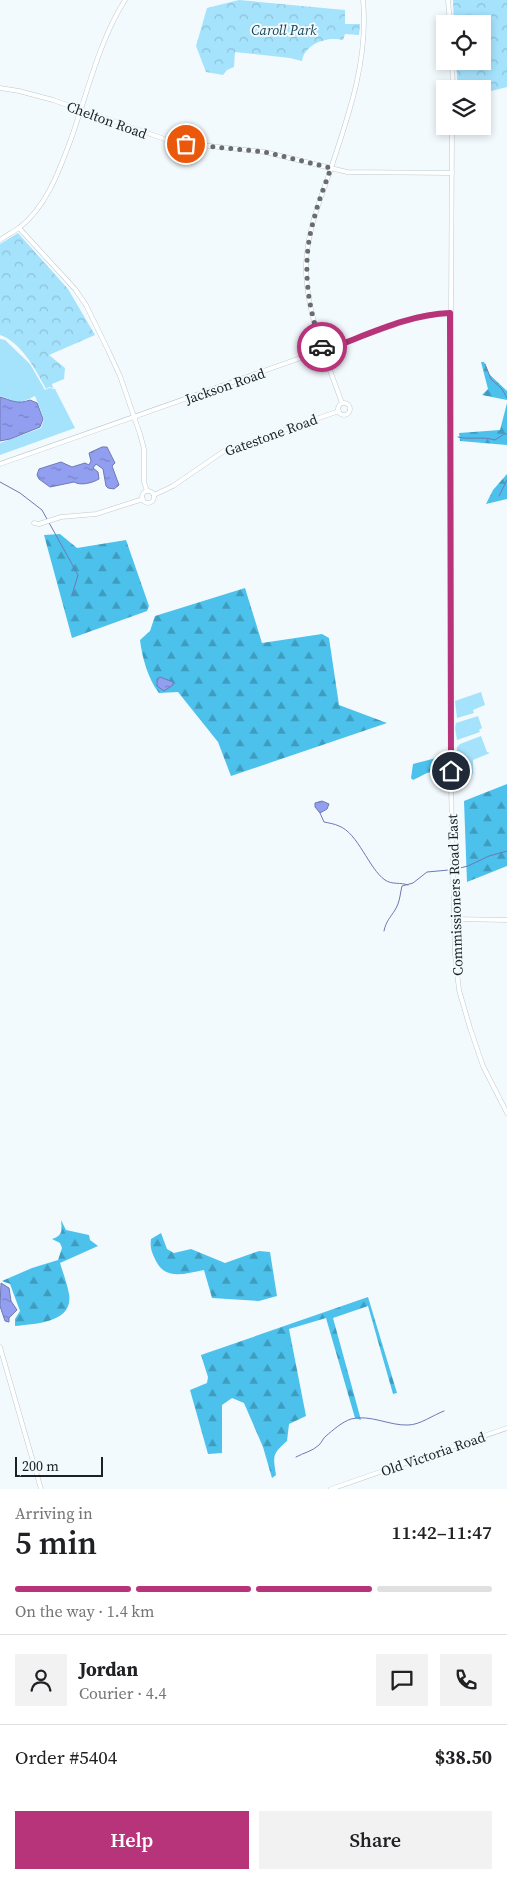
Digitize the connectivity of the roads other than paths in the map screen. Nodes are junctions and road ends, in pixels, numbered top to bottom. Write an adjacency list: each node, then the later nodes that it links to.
1 (125, 0): 6 (street)
2 (363, 0): 8 (street)
3 (448, 0): 4 (street)
4 (449, 15)
5 (0, 88): 6 (street, Chelton Road)
6 (81, 110): 8 (street, Chelton Road); 10 (street)
7 (452, 135): 9 (street, Commissioners Road East)
8 (331, 168): 9 (street, Chelton Road); 13 (street)
9 (452, 173): 12 (street, Commissioners Road East)
10 (19, 228): 11 (street); 16 (street)
11 (0, 240)
12 (450, 313): 13 (street, Jackson Road); 22 (street, Commissioners Road East)
13 (323, 351): 14 (street); 16 (street, Jackson Road)
14 (342, 404): 15 (street); 15 (street)
15 (339, 411): 19 (street, Gatestone Road)
16 (134, 418): 17 (street, Jackson Road); 18 (street)
17 (0, 464)
18 (146, 491): 19 (street); 20 (street)
19 (154, 494): 20 (street)
20 (143, 499): 21 (street)
21 (34, 523)
22 (454, 919): 23 (street); 24 (street, Commissioners Road East)
23 (507, 920)
24 (507, 1114)
25 (0, 1347): 27 (street)
26 (507, 1428): 28 (street, Old Victoria Road)
27 (41, 1489)
28 (331, 1489)

